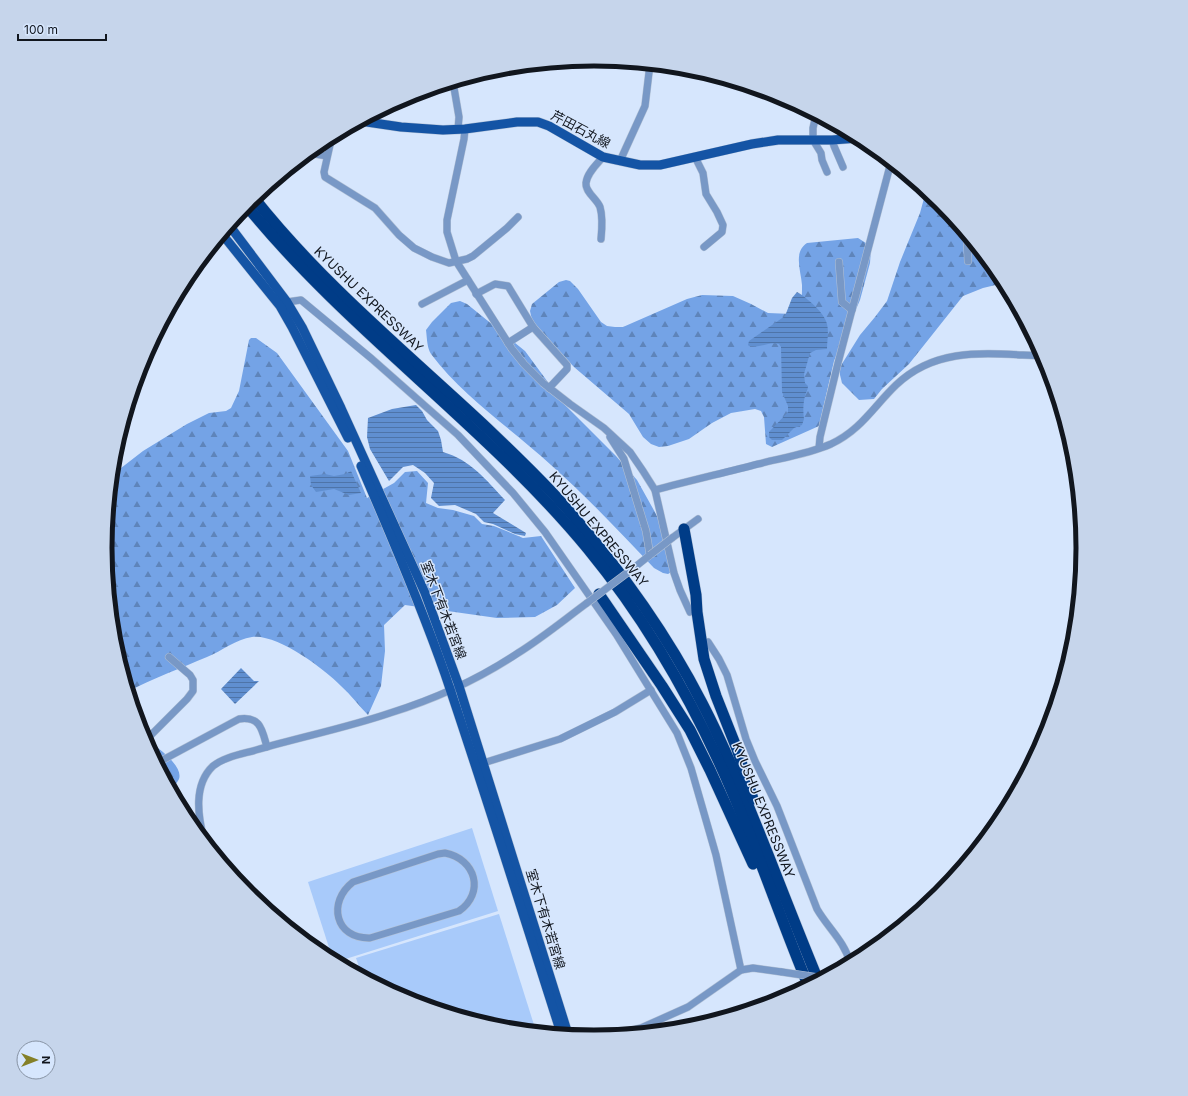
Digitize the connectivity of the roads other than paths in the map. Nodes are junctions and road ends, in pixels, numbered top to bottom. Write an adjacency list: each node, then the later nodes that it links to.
1 (649, 69): 14 (street)
2 (454, 87): 5 (street)
3 (815, 120): 7 (street)
4 (370, 122): 5 (main road, 芹田石丸線)
5 (462, 129): 12 (main road, 芹田石丸線); 26 (street)
6 (848, 139): 8 (main road, 芹田石丸線)
7 (813, 140): 8 (main road, 芹田石丸線); 13 (main road, 芹田石丸線); 17 (street)
8 (832, 140): 15 (street)
9 (330, 145): 11 (street)
10 (317, 154): 11 (street)
11 (327, 156): 26 (street)
12 (603, 157): 14 (main road, 芹田石丸線); 23 (street)
13 (695, 157): 14 (main road, 芹田石丸線); 25 (street)
14 (620, 162)
15 (843, 167)
16 (889, 168): 33 (street)
17 (827, 172)
18 (258, 203): 57 (highway, KYUSHU EXPRESSWAY)
19 (250, 210): 59 (highway, KYUSHU EXPRESSWAY)
20 (518, 217): 26 (street)
21 (232, 230): 31 (main road, 室木下有木若宮線)
22 (225, 238): 49 (main road, 室木下有木若宮線)
23 (601, 239)
24 (967, 244): 27 (street)
25 (704, 247)
26 (456, 261): 29 (street)
27 (968, 261)
28 (839, 262): 33 (street)
29 (468, 280): 30 (street); 32 (street)
30 (476, 294): 34 (street); 35 (street)
31 (287, 302): 48 (main road, 室木下有木若宮線); 50 (street)
32 (422, 304)
33 (852, 310): 39 (street)
34 (533, 327): 35 (street); 37 (street)
35 (508, 343): 37 (street)
36 (1035, 356): 39 (street)
37 (549, 388): 38 (street)
38 (604, 428): 40 (street); 43 (street)
39 (819, 448): 40 (street)
40 (655, 490): 45 (street)
41 (698, 519): 42 (street)
42 (684, 529): 43 (street, bridge); 57 (highway)
43 (650, 555): 44 (street, bridge)
44 (602, 597): 48 (street, bridge); 59 (highway)
45 (690, 612)
46 (708, 642): 58 (street)
47 (169, 657): 51 (street)
48 (459, 686): 49 (street); 54 (main road, 室木下有木若宮線)
49 (450, 690): 52 (street); 54 (main road, 室木下有木若宮線)
50 (651, 690): 54 (street); 60 (street)
51 (151, 735)
52 (267, 747): 53 (street); 55 (street)
53 (162, 760)
54 (480, 764): 65 (main road, 室木下有木若宮線); 66 (main road, 室木下有木若宮線)
55 (201, 827)
56 (473, 874): 56 (street)
57 (801, 937): 61 (highway, KYUSHU EXPRESSWAY)
58 (848, 957)
59 (799, 962): 63 (highway, KYUSHU EXPRESSWAY)
60 (741, 970): 62 (street, bridge); 64 (street)
61 (816, 975)
62 (813, 977)
63 (806, 980)
64 (642, 1027)
65 (560, 1029)
66 (566, 1029)

